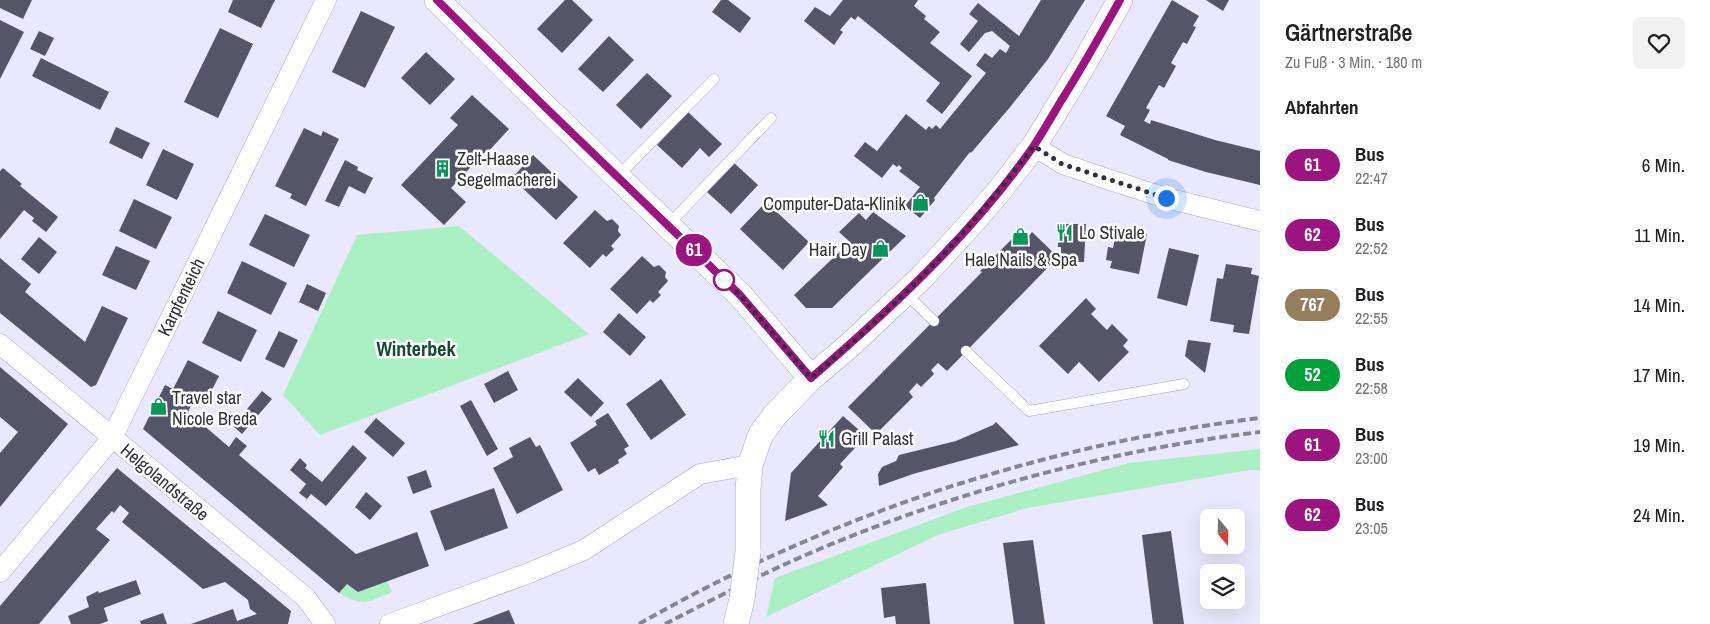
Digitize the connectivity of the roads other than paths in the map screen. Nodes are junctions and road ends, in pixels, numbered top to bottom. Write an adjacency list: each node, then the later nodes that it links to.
1 (326, 0): 16 (street, Karpfenteich)
2 (437, 0): 7 (street)
3 (1120, 0): 6 (street)
4 (714, 79): 7 (lane)
5 (771, 118): 9 (lane)
6 (1034, 146): 8 (street); 10 (street)
7 (617, 177): 9 (street)
8 (1260, 221)
9 (668, 225): 14 (street)
10 (904, 294): 11 (lane); 14 (street)
11 (934, 321)
12 (0, 344): 16 (street, Helgolandstraße)
13 (966, 351): 15 (lane)
14 (811, 378): 17 (street)
15 (1184, 384)
16 (112, 438): 18 (street, Karpfenteich); 19 (street, Helgolandstraße)
17 (750, 465): 20 (street); 21 (street, bridge)
18 (0, 572)
19 (325, 624)
20 (390, 624)
21 (736, 624)

